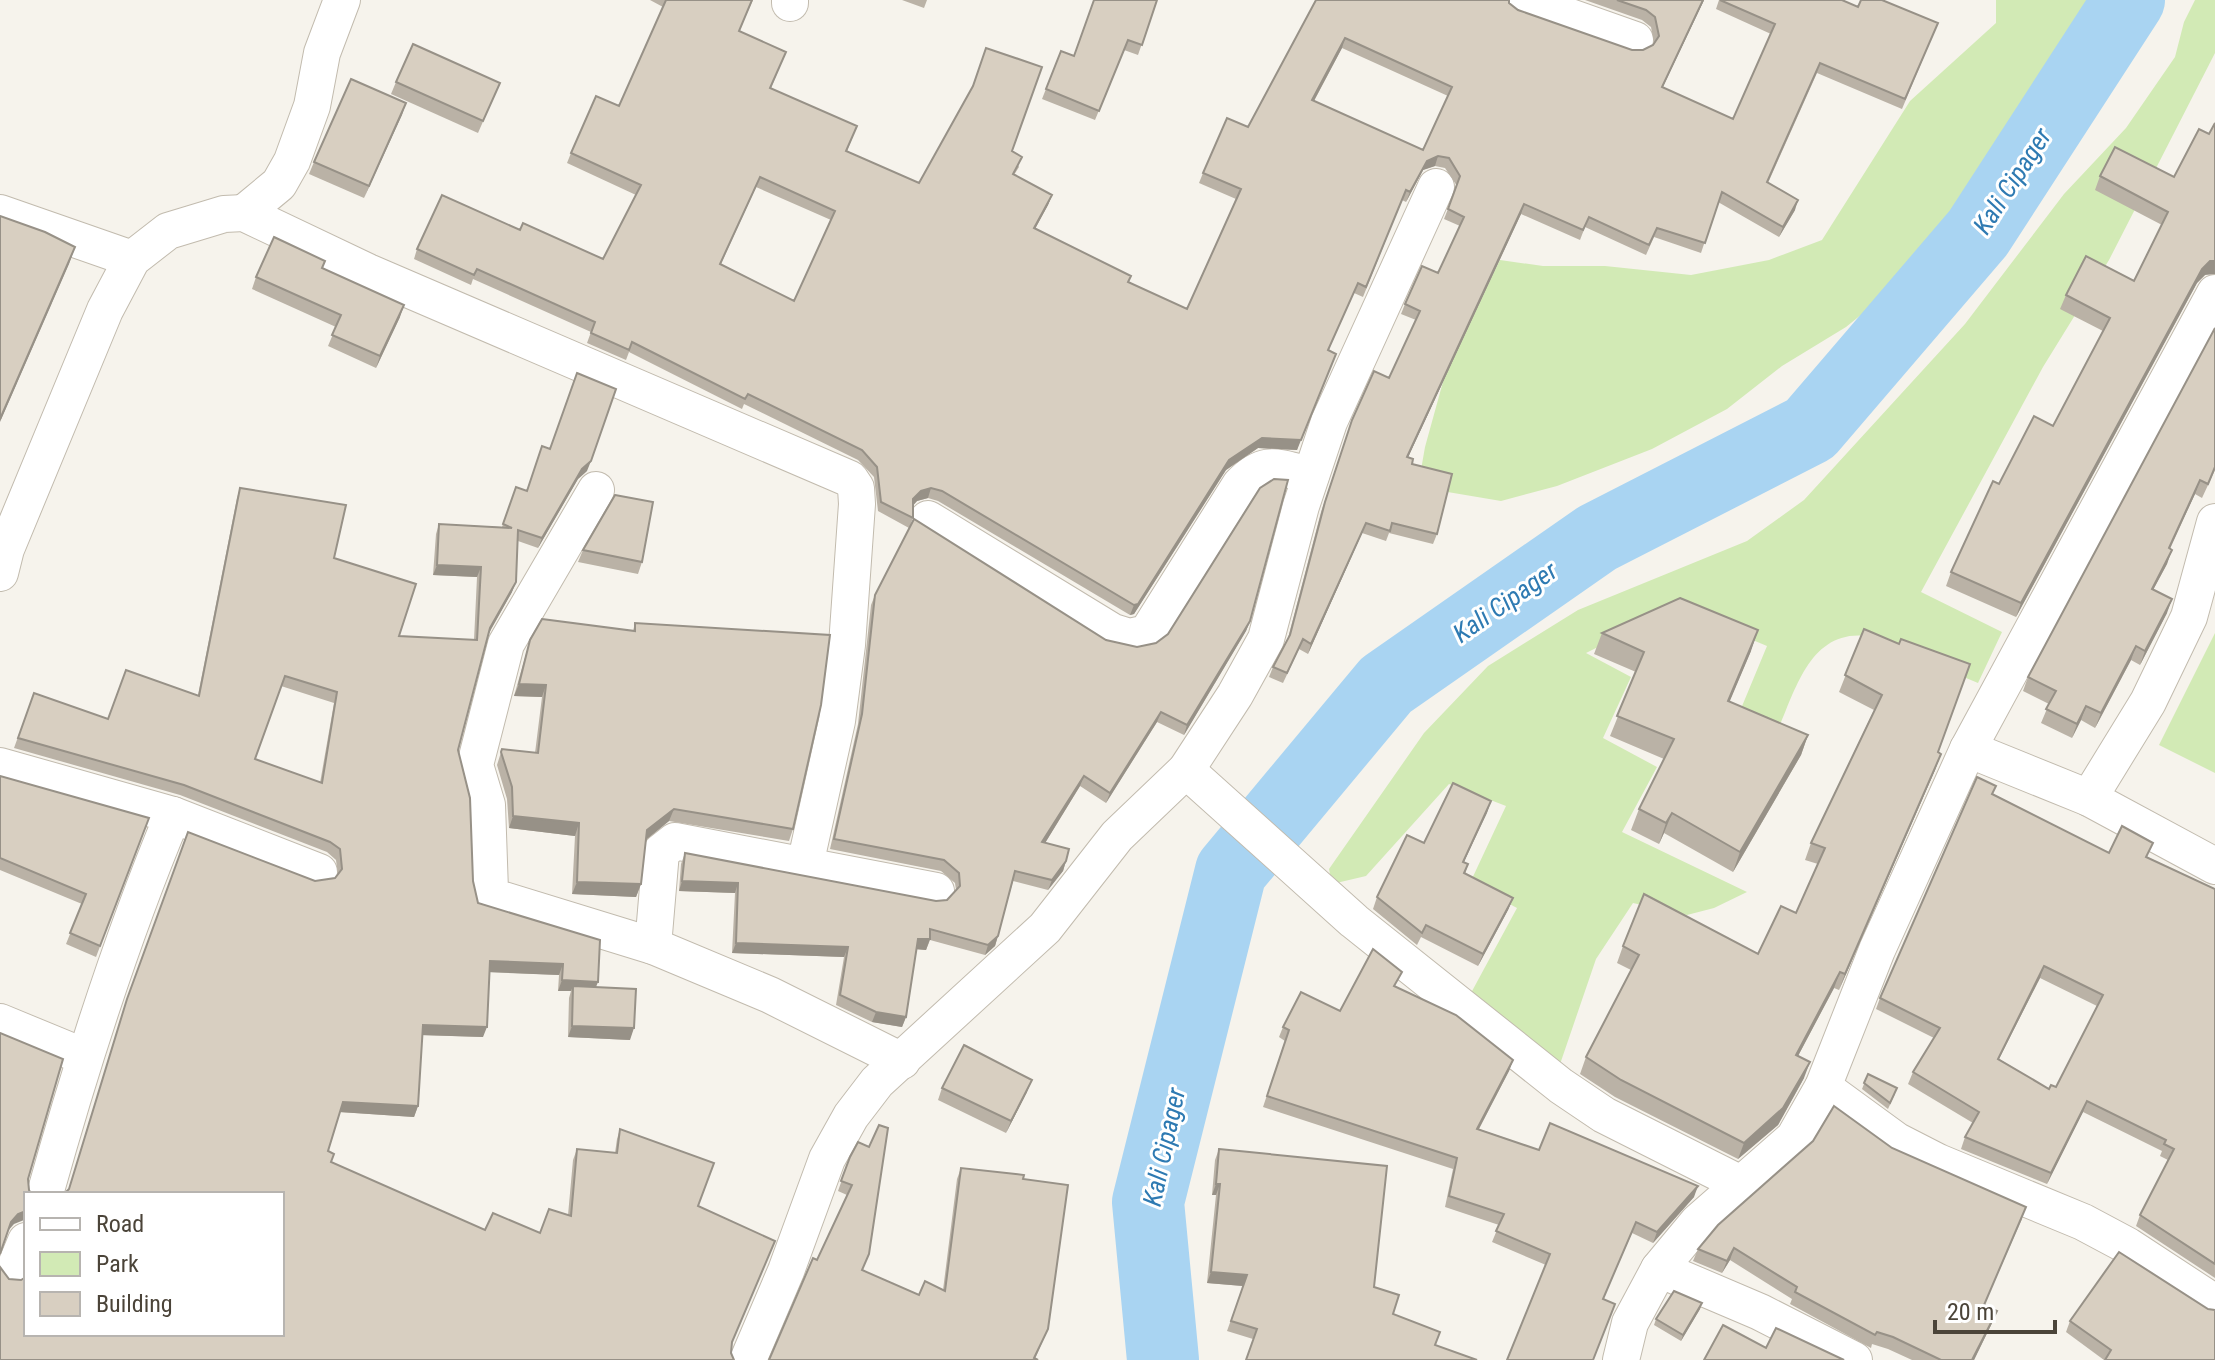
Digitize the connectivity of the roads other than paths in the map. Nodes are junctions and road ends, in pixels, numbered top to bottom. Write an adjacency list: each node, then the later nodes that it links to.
1 (342, 0): 6 (street)
2 (1522, 0): 3 (street)
3 (1635, 40)
4 (1436, 187): 9 (street)
5 (0, 213): 7 (street)
6 (244, 213): 7 (street); 19 (street)
7 (132, 259): 13 (street)
8 (2215, 293): 14 (street)
9 (1311, 475): 11 (street); 16 (street)
10 (596, 490): 23 (street)
11 (928, 519)
12 (2215, 522): 17 (street)
13 (0, 573)
14 (1968, 749): 17 (street); 27 (street)
15 (0, 766): 18 (street)
16 (1186, 770): 26 (street); 28 (street)
17 (2089, 798): 20 (street)
18 (173, 815): 21 (street); 25 (street)
19 (805, 865): 22 (street); 23 (street)
20 (2215, 866)
21 (319, 872)
22 (936, 891)
23 (653, 946): 26 (street)
24 (0, 1022): 25 (street)
25 (85, 1057): 29 (street)
26 (902, 1061): 32 (street)
27 (1823, 1087): 28 (street); 31 (street)
28 (1741, 1184): 30 (street)
29 (46, 1192)
30 (1659, 1269): 33 (street); 34 (street)
31 (2215, 1303)
32 (748, 1360)
33 (1621, 1360)
34 (1854, 1360)

